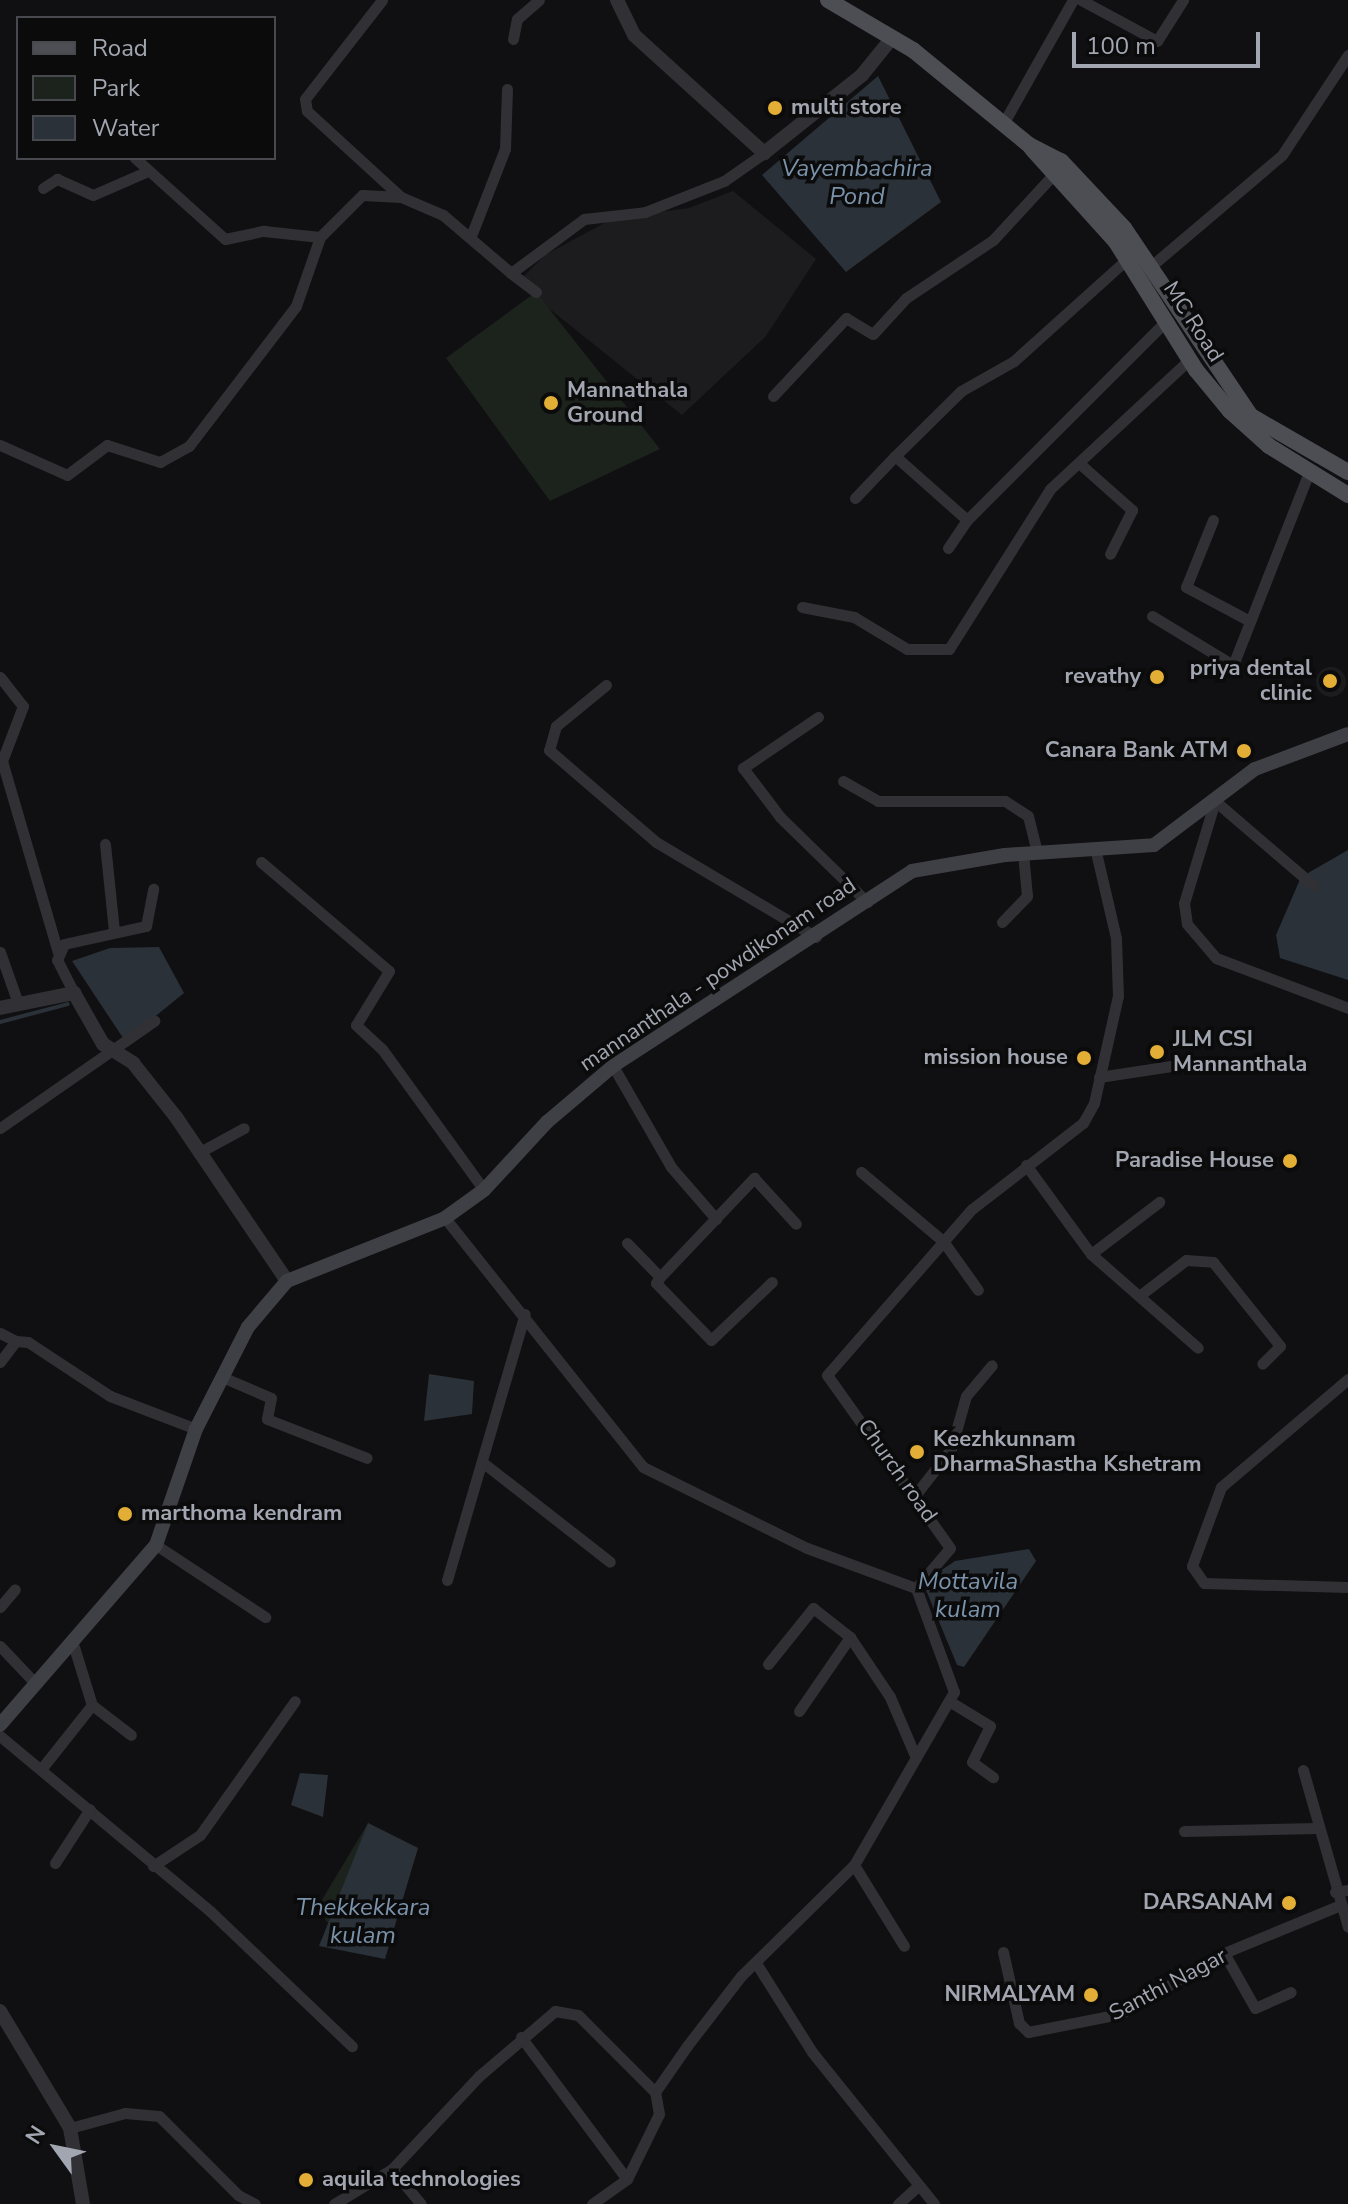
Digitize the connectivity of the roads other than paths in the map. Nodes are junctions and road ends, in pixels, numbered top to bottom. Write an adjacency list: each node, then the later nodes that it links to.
1 (382, 0): 19 (street)
2 (539, 0): 9 (street)
3 (617, 0): 14 (street)
4 (828, 0): 8 (main road, MC Road)
5 (1073, 0): 12 (street)
6 (1081, 0): 7 (street)
7 (1183, 0)
8 (892, 38): 12 (main road, MC Road); 14 (street)
9 (513, 39)
10 (1348, 55): 23 (street)
11 (507, 89): 20 (street)
12 (1003, 124): 13 (main road, MC Road)
13 (1029, 145): 17 (main road, MC Road); 23 (main road, MC Road)
14 (764, 153): 24 (street)
15 (137, 160): 16 (street)
16 (148, 171): 18 (street); 21 (street)
17 (1052, 176): 22 (main road, MC Road); 28 (street)
18 (43, 188)
19 (401, 197): 20 (street); 21 (street)
20 (471, 236): 24 (street)
21 (320, 237): 29 (street)
22 (1126, 260): 26 (main road, MC Road); 30 (street)
23 (1150, 267): 33 (main road, MC Road)
24 (511, 273): 25 (street)
25 (536, 292)
26 (1165, 322): 27 (main road, MC Road); 36 (street)
27 (1189, 360): 31 (street); 32 (main road, MC Road)
28 (773, 396)
29 (0, 445)
30 (895, 456): 35 (street); 36 (street)
31 (1079, 463): 39 (street); 40 (street)
32 (1309, 472): 34 (main road, MC Road); 42 (street)
33 (1348, 472)
34 (1348, 495)
35 (855, 498)
36 (967, 520): 38 (street)
37 (1213, 520): 42 (street)
38 (948, 548)
39 (1110, 554)
40 (802, 607)
41 (1152, 616): 42 (street)
42 (1250, 621)
43 (0, 677): 47 (street)
44 (606, 685): 59 (street)
45 (818, 717): 56 (street)
46 (1348, 734): 49 (main road, mannanthala - powdikonam road)
47 (1, 762): 61 (street)
48 (843, 781): 52 (street)
49 (1215, 801): 51 (main road, mannanthala - powdikonam road); 54 (street); 65 (street)
50 (105, 844): 58 (street)
51 (1095, 848): 52 (main road, mannanthala - powdikonam road); 70 (street, Church road)
52 (1030, 853): 56 (main road, mannanthala - powdikonam road); 57 (street)
53 (261, 862): 76 (street)
54 (1313, 885)
55 (153, 889): 58 (street)
56 (867, 902): 59 (main road, mannanthala - powdikonam road)
57 (1002, 922)
58 (114, 931): 61 (street)
59 (816, 937): 69 (main road, mannanthala - powdikonam road)
60 (0, 952): 63 (street)
61 (58, 952): 62 (street)
62 (74, 993): 63 (street); 67 (street)
63 (18, 1003): 64 (street)
64 (0, 1008)
65 (1348, 1008)
66 (154, 1021): 67 (street)
67 (112, 1053): 71 (street); 73 (street)
68 (1184, 1064): 70 (street)
69 (613, 1066): 76 (main road, mannanthala - powdikonam road); 79 (street)
70 (1099, 1077): 74 (street, Church road)
71 (0, 1128)
72 (244, 1128): 73 (street)
73 (198, 1153): 85 (street)
74 (1026, 1165): 81 (street, Church road); 83 (street)
75 (861, 1172): 81 (street)
76 (484, 1190): 78 (main road, mannanthala - powdikonam road)
77 (1159, 1202): 83 (street)
78 (445, 1218): 85 (main road, mannanthala - powdikonam road); 89 (street)
79 (716, 1219): 80 (street); 84 (street)
80 (796, 1224)
81 (943, 1241): 87 (street); 101 (street, Church road)
82 (627, 1243): 84 (street)
83 (1091, 1254): 88 (street)
84 (660, 1277): 86 (street)
85 (287, 1281): 96 (main road, mannanthala - powdikonam road)
86 (772, 1282)
87 (978, 1290)
88 (1143, 1293): 92 (street); 94 (street)
89 (525, 1314): 100 (street); 106 (street)
90 (0, 1333): 91 (street)
91 (16, 1341): 93 (street); 98 (street)
92 (1198, 1348)
93 (0, 1362)
94 (1262, 1364)
95 (992, 1365): 101 (street)
96 (222, 1377): 98 (main road, mannanthala - powdikonam road); 99 (street)
97 (1348, 1379): 105 (street)
98 (196, 1429): 102 (main road, mannanthala - powdikonam road)
99 (367, 1458)
100 (486, 1465): 103 (street); 104 (street)
101 (916, 1494): 106 (street, Church road)
102 (156, 1545): 109 (street); 112 (main road, mannanthala - powdikonam road)
103 (610, 1562)
104 (447, 1580)
105 (1348, 1587)
106 (916, 1588): 116 (street)
107 (15, 1589): 108 (street)
108 (0, 1607)
109 (265, 1617)
110 (850, 1637): 113 (street); 118 (street); 122 (street)
111 (0, 1646): 114 (street)
112 (74, 1647): 114 (main road, mannanthala - powdikonam road); 117 (street)
113 (768, 1664)
114 (34, 1682): 119 (main road, mannanthala - powdikonam road)
115 (295, 1701): 131 (street)
116 (949, 1701): 122 (street); 125 (street)
117 (92, 1705): 120 (street); 123 (street)
118 (799, 1711)
119 (0, 1725)
120 (131, 1735)
121 (0, 1736): 123 (street)
122 (916, 1758): 130 (street)
123 (42, 1768): 126 (street)
124 (1303, 1770): 127 (street)
125 (993, 1777)
126 (90, 1809): 129 (street); 131 (street)
127 (1318, 1828): 128 (street); 133 (street)
128 (1184, 1831)
129 (55, 1863)
130 (854, 1865): 136 (street); 139 (street)
131 (153, 1866): 143 (street)
132 (1348, 1890): 133 (street)
133 (1335, 1892): 134 (street)
134 (1338, 1906): 135 (street); 138 (street, Santhi Nagar)
135 (1348, 1927)
136 (904, 1946)
137 (1003, 1952): 138 (street, Santhi Nagar)
138 (1224, 1953): 140 (street)
139 (756, 1963): 144 (street); 148 (street)
140 (1291, 1992)
141 (0, 2011): 145 (street)
142 (521, 2037): 144 (street); 146 (street); 147 (street)
143 (352, 2046)
144 (655, 2092): 147 (street)
145 (70, 2128): 149 (street); 150 (street)
146 (392, 2169): 151 (street); 152 (street)
147 (627, 2179): 153 (street)
148 (916, 2188): 154 (street); 155 (street)
149 (83, 2204)
150 (255, 2204)
151 (334, 2204)
152 (421, 2204)
153 (592, 2204)
154 (898, 2204)
155 (934, 2204)

